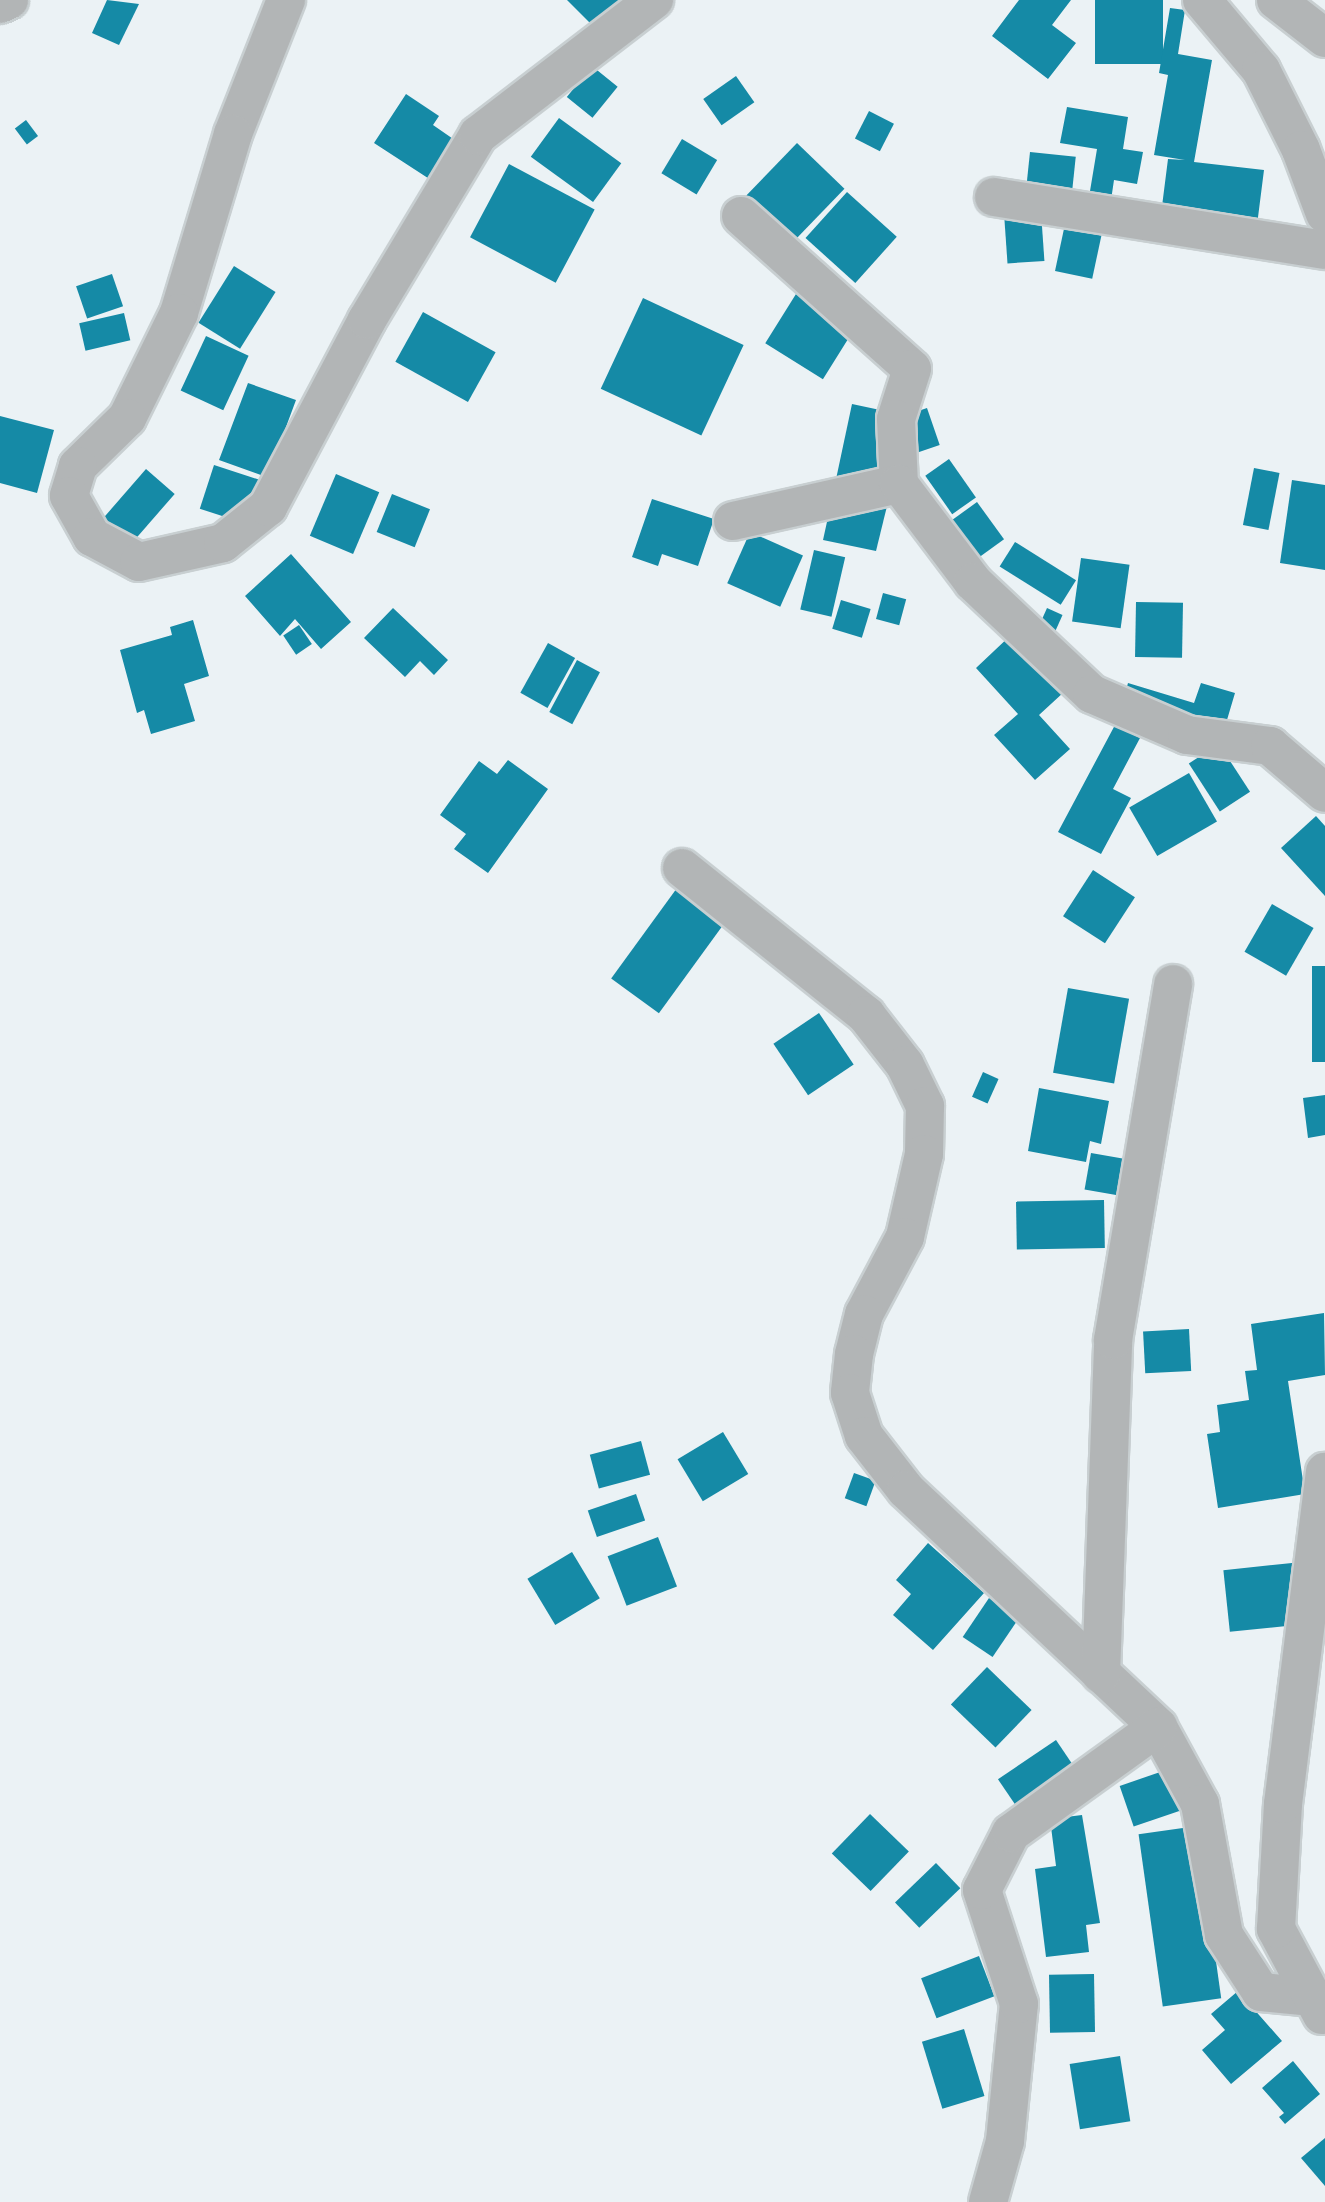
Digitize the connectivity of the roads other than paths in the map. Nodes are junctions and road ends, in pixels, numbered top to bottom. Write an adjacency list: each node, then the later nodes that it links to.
1 (9, 0): 6 (street)
2 (286, 0): 3 (street)
3 (654, 0)
4 (1202, 0): 9 (street)
5 (1276, 0): 7 (street)
6 (0, 4)
7 (1325, 38)
8 (994, 197): 11 (street)
9 (1325, 214)
10 (740, 216): 12 (street)
11 (1325, 250)
12 (899, 484): 13 (street); 14 (street)
13 (733, 521)
14 (1325, 792)
15 (682, 868): 18 (street)
16 (1174, 984): 18 (street)
17 (1325, 1472): 20 (street)
18 (1102, 1674): 19 (street)
19 (1158, 1726): 20 (street); 21 (street)
20 (1319, 2008)
21 (988, 2202)

